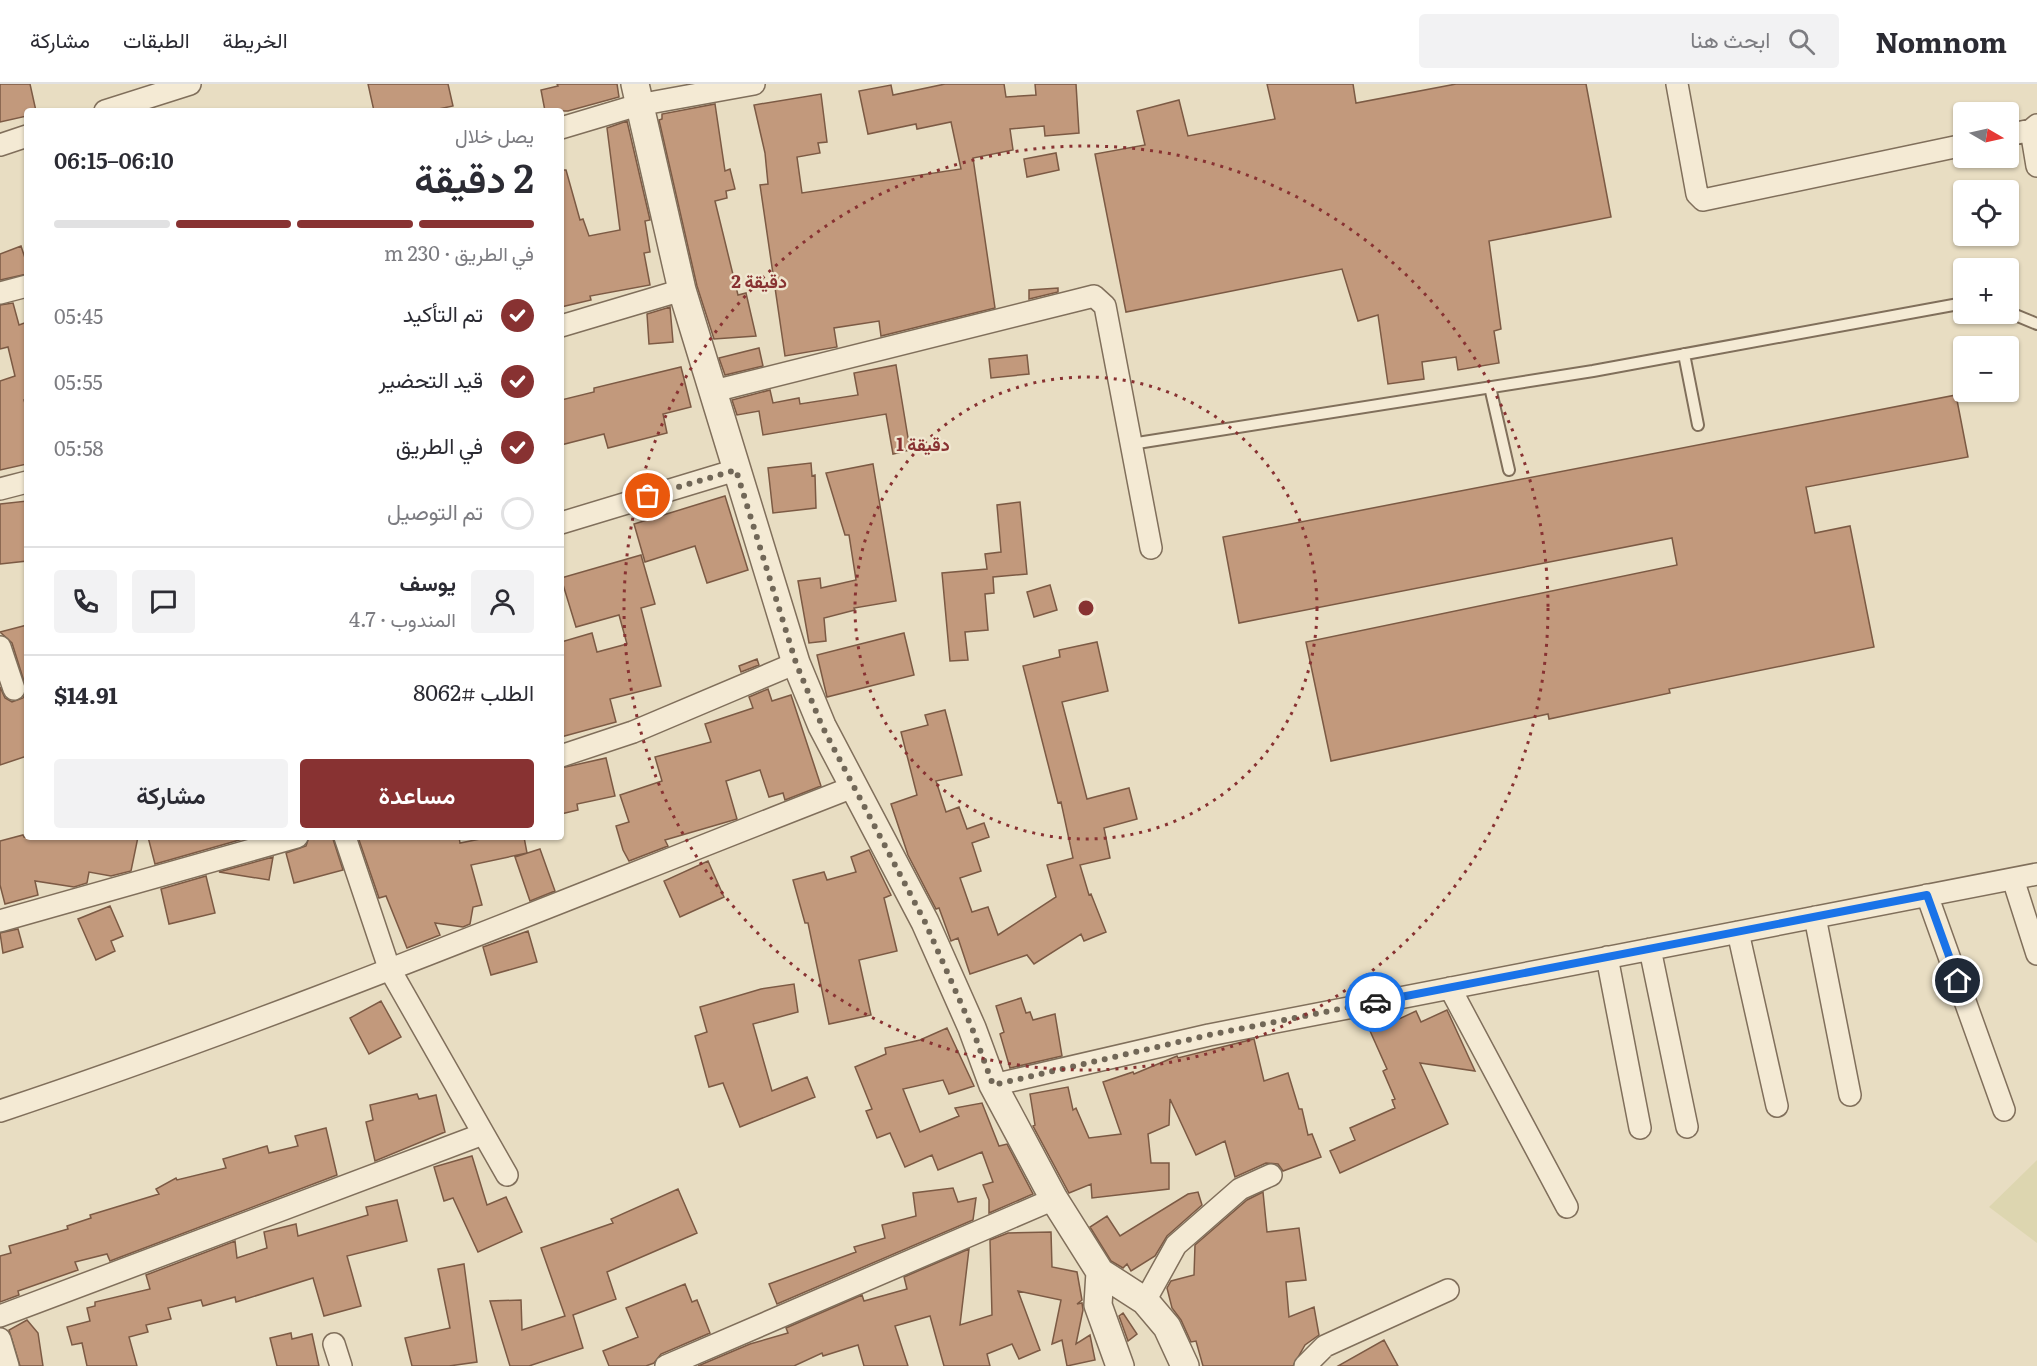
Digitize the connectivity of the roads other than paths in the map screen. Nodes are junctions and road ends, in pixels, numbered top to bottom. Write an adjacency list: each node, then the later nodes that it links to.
1 (190, 84): 5 (street)
2 (754, 84): 4 (street)
3 (1677, 84): 11 (street)
4 (637, 95): 6 (street); 14 (street)
5 (114, 108)
6 (564, 127)
7 (2034, 128): 8 (street); 12 (street)
8 (2019, 132)
9 (24, 137): 10 (street)
10 (0, 145)
11 (1953, 147)
12 (2037, 166)
13 (24, 286): 15 (street)
14 (682, 290): 19 (street); 22 (street)
15 (0, 293)
16 (1953, 305): 20 (lane)
17 (2019, 317): 18 (lane)
18 (2037, 324)
19 (564, 325)
20 (1684, 354): 21 (lane); 23 (lane)
21 (1490, 387): 24 (lane); 26 (lane)
22 (714, 391): 24 (street); 25 (street)
23 (1698, 425)
24 (1131, 444): 30 (street)
25 (736, 470): 29 (street); 32 (street)
26 (1509, 470)
27 (24, 483): 28 (street)
28 (0, 489)
29 (564, 522)
30 (1151, 548)
31 (0, 646): 33 (street)
32 (796, 663): 34 (street); 35 (street)
33 (14, 689)
34 (564, 755)
35 (853, 787): 47 (street); 49 (street)
36 (286, 840): 42 (street)
37 (346, 840): 47 (street)
38 (2037, 874): 39 (street)
39 (2013, 879): 40 (street); 45 (street)
40 (1927, 895): 41 (street); 52 (street)
41 (1815, 917): 43 (street); 50 (street)
42 (0, 921)
43 (1738, 932): 44 (street); 51 (street)
44 (1650, 949): 46 (street); 54 (street)
45 (2037, 954)
46 (1607, 957): 48 (street); 55 (street)
47 (389, 968): 53 (street); 56 (street)
48 (1450, 988): 49 (street); 60 (street)
49 (993, 1085): 59 (street)
50 (1850, 1095)
51 (1777, 1106)
52 (2004, 1110)
53 (0, 1111)
54 (1687, 1127)
55 (1640, 1128)
56 (483, 1134): 57 (street); 64 (street)
57 (507, 1175)
58 (1270, 1175): 63 (street)
59 (1054, 1199): 61 (street); 69 (street)
60 (1567, 1207)
61 (1100, 1272): 63 (street); 70 (street)
62 (1448, 1290): 72 (street)
63 (1145, 1301): 71 (street)
64 (0, 1316)
65 (0, 1339): 67 (street)
66 (334, 1344): 68 (street)
67 (8, 1366)
68 (341, 1366)
69 (666, 1366)
70 (1119, 1366)
71 (1185, 1366)
72 (1305, 1366)

